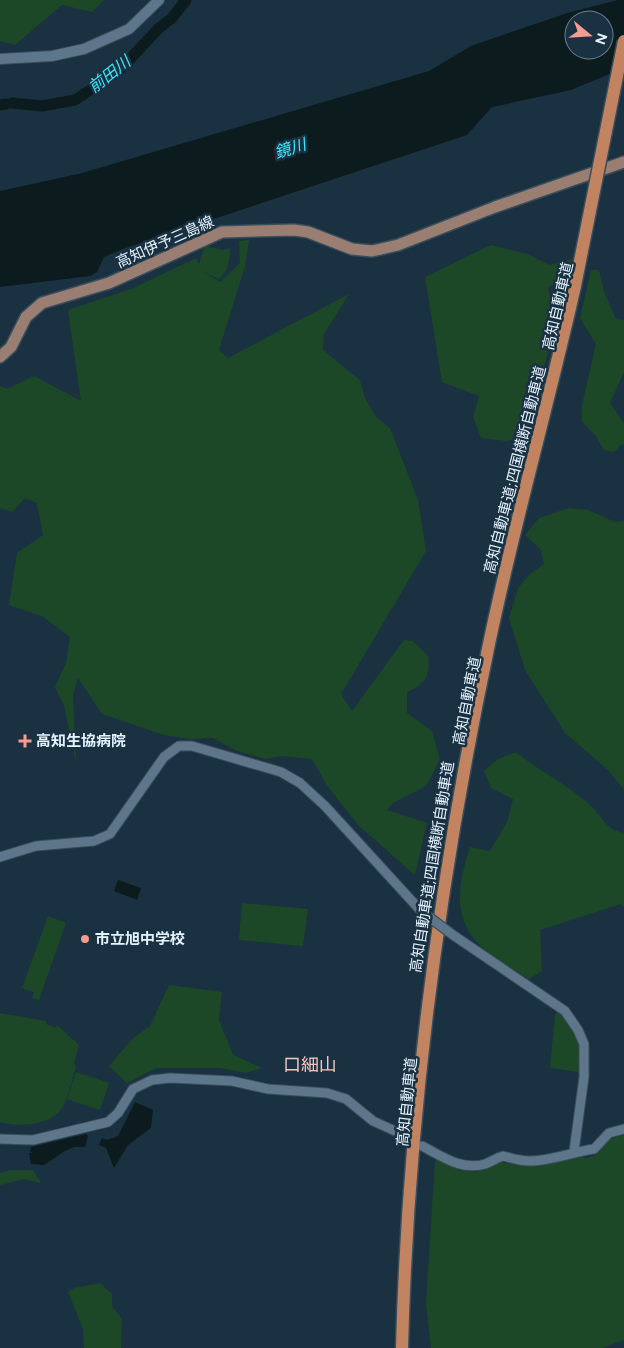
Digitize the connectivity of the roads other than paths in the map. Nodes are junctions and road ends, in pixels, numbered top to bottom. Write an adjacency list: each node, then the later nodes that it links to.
1 (159, 0): 3 (main road)
2 (624, 41): 6 (highway, 高知自動車道, bridge)
3 (0, 59)
4 (624, 70): 6 (highway, 高知自動車道)
5 (624, 162): 7 (main road, 高知伊予三島線)
6 (577, 287): 14 (highway, 高知自動車道;四国横断自動車道); 15 (highway, 高知自動車道)
7 (0, 357)
8 (0, 857): 13 (street, bridge)
9 (624, 1129): 13 (street)
10 (395, 1131): 11 (street)
11 (0, 1139)
12 (422, 1146): 13 (street)
13 (574, 1151)
14 (402, 1348)
15 (407, 1348)

